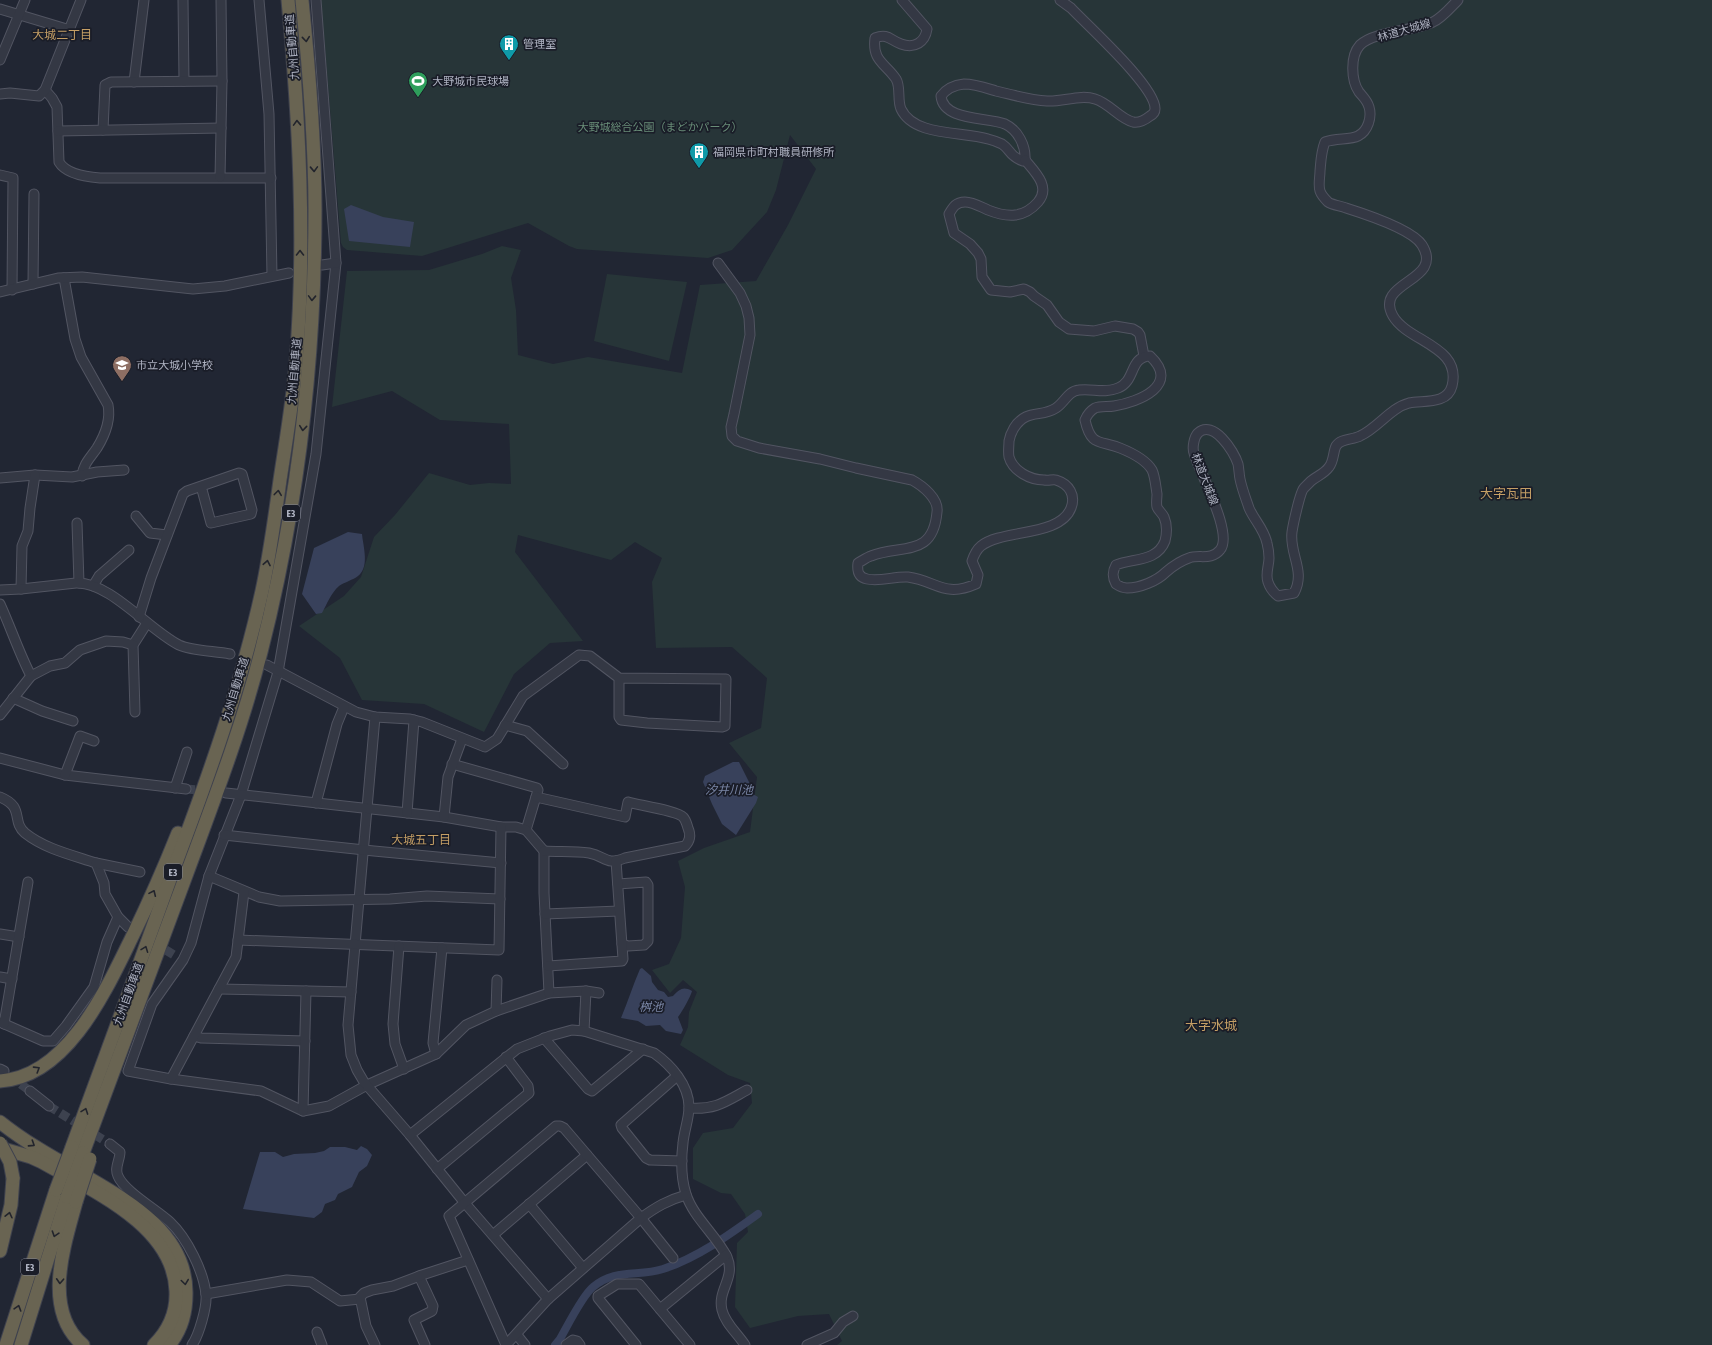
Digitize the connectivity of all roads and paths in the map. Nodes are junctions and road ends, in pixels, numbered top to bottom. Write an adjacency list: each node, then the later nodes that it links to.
1 (25, 0): 14 (street)
2 (81, 0): 15 (street)
3 (144, 0): 19 (street)
4 (183, 0): 17 (street)
5 (221, 0): 18 (street)
6 (259, 0): 28 (street)
7 (288, 0): 53 (highway, 九州自動車道 / E3, one-way to 7)
8 (302, 0): 150 (highway, 九州自動車道 / E3, one-way to 150)
9 (316, 0): 30 (street)
10 (902, 0): 25 (street)
11 (1060, 0): 25 (street)
12 (1458, 0): 39 (street, 林道大城線)
13 (0, 9): 14 (street)
14 (19, 15): 15 (street); 16 (street)
15 (70, 30): 20 (street)
16 (0, 60)
17 (184, 81): 18 (street); 19 (street)
18 (222, 81): 22 (street)
19 (134, 82): 23 (street)
20 (44, 90): 21 (street); 24 (street)
21 (0, 94)
22 (221, 128): 23 (street); 27 (street)
23 (104, 130): 24 (street)
24 (58, 131): 27 (street)
25 (1025, 160): 39 (street)
26 (0, 174): 37 (street)
27 (220, 177): 28 (street)
28 (271, 178): 34 (street)
29 (34, 194): 36 (street)
30 (336, 263): 32 (street); 60 (street)
31 (718, 263): 39 (street)
32 (322, 265)
33 (289, 273): 34 (street)
34 (272, 276): 35 (street)
35 (64, 278): 36 (street); 42 (street)
36 (33, 284): 37 (street)
37 (12, 290): 38 (street)
38 (0, 292)
39 (1144, 356)
40 (124, 470): 42 (street)
41 (35, 476): 42 (street); 43 (street); 51 (street)
42 (82, 476)
43 (0, 478)
44 (201, 486): 44 (street); 47 (street)
45 (136, 516): 47 (street)
46 (77, 523): 49 (street)
47 (167, 535): 55 (street)
48 (128, 550): 50 (street)
49 (79, 583): 50 (street); 51 (street)
50 (92, 586): 55 (street)
51 (21, 589): 52 (street)
52 (0, 590)
53 (261, 594): 136 (highway, one-way to 53); 150 (highway, 九州自動車道 / E3, one-way to 53)
54 (0, 604): 61 (street)
55 (139, 617): 56 (street)
56 (147, 623): 57 (street); 58 (street)
57 (133, 645): 61 (street); 65 (street)
58 (230, 654)
59 (267, 665): 60 (street)
60 (278, 672): 64 (street); 81 (street)
61 (31, 676): 63 (street)
62 (619, 678): 62 (street); 70 (street)
63 (12, 698): 66 (street); 69 (street)
64 (344, 706): 67 (street); 84 (street)
65 (135, 712)
66 (0, 716)
67 (375, 717): 68 (street); 85 (street)
68 (414, 720): 71 (street); 86 (street)
69 (73, 721)
70 (505, 725): 71 (street); 76 (street)
71 (462, 738): 75 (street)
72 (94, 741): 77 (street)
73 (187, 752): 78 (street)
74 (0, 758): 77 (street)
75 (452, 764): 83 (street); 87 (street)
76 (563, 764)
77 (65, 775): 78 (street)
78 (175, 788): 79 (street)
79 (186, 789)
80 (226, 793): 81 (street)
81 (241, 795): 84 (street); 90 (street)
82 (0, 797): 94 (street)
83 (536, 797): 89 (street); 93 (street)
84 (316, 803): 85 (street)
85 (367, 809): 86 (street); 91 (street)
86 (407, 813): 87 (street)
87 (444, 818): 88 (street)
88 (501, 827): 89 (street); 95 (street)
89 (526, 830): 92 (street)
90 (224, 835): 91 (street); 97 (street)
91 (364, 850): 95 (street); 102 (street)
92 (544, 851): 93 (street); 104 (street)
93 (616, 861): 99 (street)
94 (96, 863): 96 (street); 105 (street)
95 (501, 863): 101 (street)
96 (140, 872)
97 (209, 876): 100 (street); 115 (street)
98 (28, 882): 108 (street)
99 (618, 884): 103 (street); 110 (street)
100 (244, 892): 102 (street); 109 (street)
101 (500, 899): 102 (street); 113 (street)
102 (359, 900): 111 (street)
103 (619, 911): 104 (street); 110 (street)
104 (545, 914): 116 (street)
105 (118, 917): 106 (street); 127 (street)
106 (128, 927)
107 (0, 934): 108 (street)
108 (19, 938): 118 (street)
109 (238, 940): 111 (street); 120 (street)
110 (622, 944): 116 (street)
111 (355, 945): 112 (street); 123 (street)
112 (399, 946): 113 (street); 135 (street)
113 (442, 948): 133 (street)
114 (174, 955): 115 (street)
115 (182, 960): 138 (street)
116 (548, 966): 124 (street)
117 (0, 977): 118 (street)
118 (12, 979): 127 (street)
119 (497, 980): 126 (street)
120 (219, 989): 121 (street); 129 (street)
121 (306, 991): 123 (street); 131 (street)
122 (586, 991): 124 (street); 125 (street); 128 (street)
123 (351, 992): 139 (street)
124 (548, 993): 126 (street)
125 (600, 993)
126 (496, 1011): 133 (street)
127 (2, 1023)
128 (584, 1031): 130 (street); 132 (street)
129 (194, 1036): 131 (street); 138 (street)
130 (544, 1038): 132 (street); 134 (street)
131 (305, 1041): 144 (street)
132 (643, 1049): 137 (street)
133 (436, 1054): 135 (street)
134 (506, 1057): 146 (street); 153 (street)
135 (404, 1069): 139 (street)
136 (1, 1074)
137 (677, 1076): 143 (street); 152 (street)
138 (172, 1079): 144 (street)
139 (367, 1086): 144 (street); 146 (street)
140 (747, 1090): 143 (street)
141 (30, 1091): 142 (street)
142 (49, 1106)
143 (689, 1108): 152 (street)
144 (303, 1111)
145 (0, 1122): 177 (highway, one-way to 177)
146 (410, 1135): 153 (street)
147 (0, 1144): 160 (highway, one-way to 147, bridge)
148 (110, 1144): 166 (street)
149 (0, 1148): 176 (highway)
150 (82, 1152): 155 (highway, 九州自動車道 / E3, bridge); 173 (highway, 九州自動車道 / E3, one-way to 150, bridge)
151 (587, 1155): 156 (street); 157 (street); 158 (street)
152 (682, 1161): 154 (street)
153 (437, 1169): 156 (street)
154 (686, 1195): 158 (street); 161 (street)
155 (72, 1199): 174 (highway, 九州自動車道 / E3, one-way to 174); 175 (highway, one-way to 175)
156 (464, 1202): 159 (street); 163 (street)
157 (528, 1204): 159 (street); 164 (street)
158 (642, 1218): 162 (street); 164 (street)
159 (493, 1235): 168 (street)
160 (0, 1251)
161 (726, 1255): 169 (street); 188 (street)
162 (673, 1258)
163 (468, 1260): 165 (street); 182 (street)
164 (583, 1268): 168 (street)
165 (419, 1276): 167 (street); 181 (street)
166 (206, 1294): 167 (street); 178 (street)
167 (360, 1299): 180 (street)
168 (548, 1299): 172 (street)
169 (660, 1309): 186 (street); 187 (street)
170 (853, 1316): 189 (street)
171 (317, 1332): 179 (street)
172 (517, 1335): 182 (street); 183 (street)
173 (6, 1345)
174 (21, 1345)
175 (83, 1345)
176 (154, 1345)
177 (169, 1345)
178 (192, 1345)
179 (322, 1345)
180 (375, 1345)
181 (425, 1345)
182 (506, 1345)
183 (525, 1345)
184 (566, 1345): 185 (street)
185 (580, 1345)
186 (636, 1345)
187 (690, 1345)
188 (745, 1345)
189 (807, 1345)

